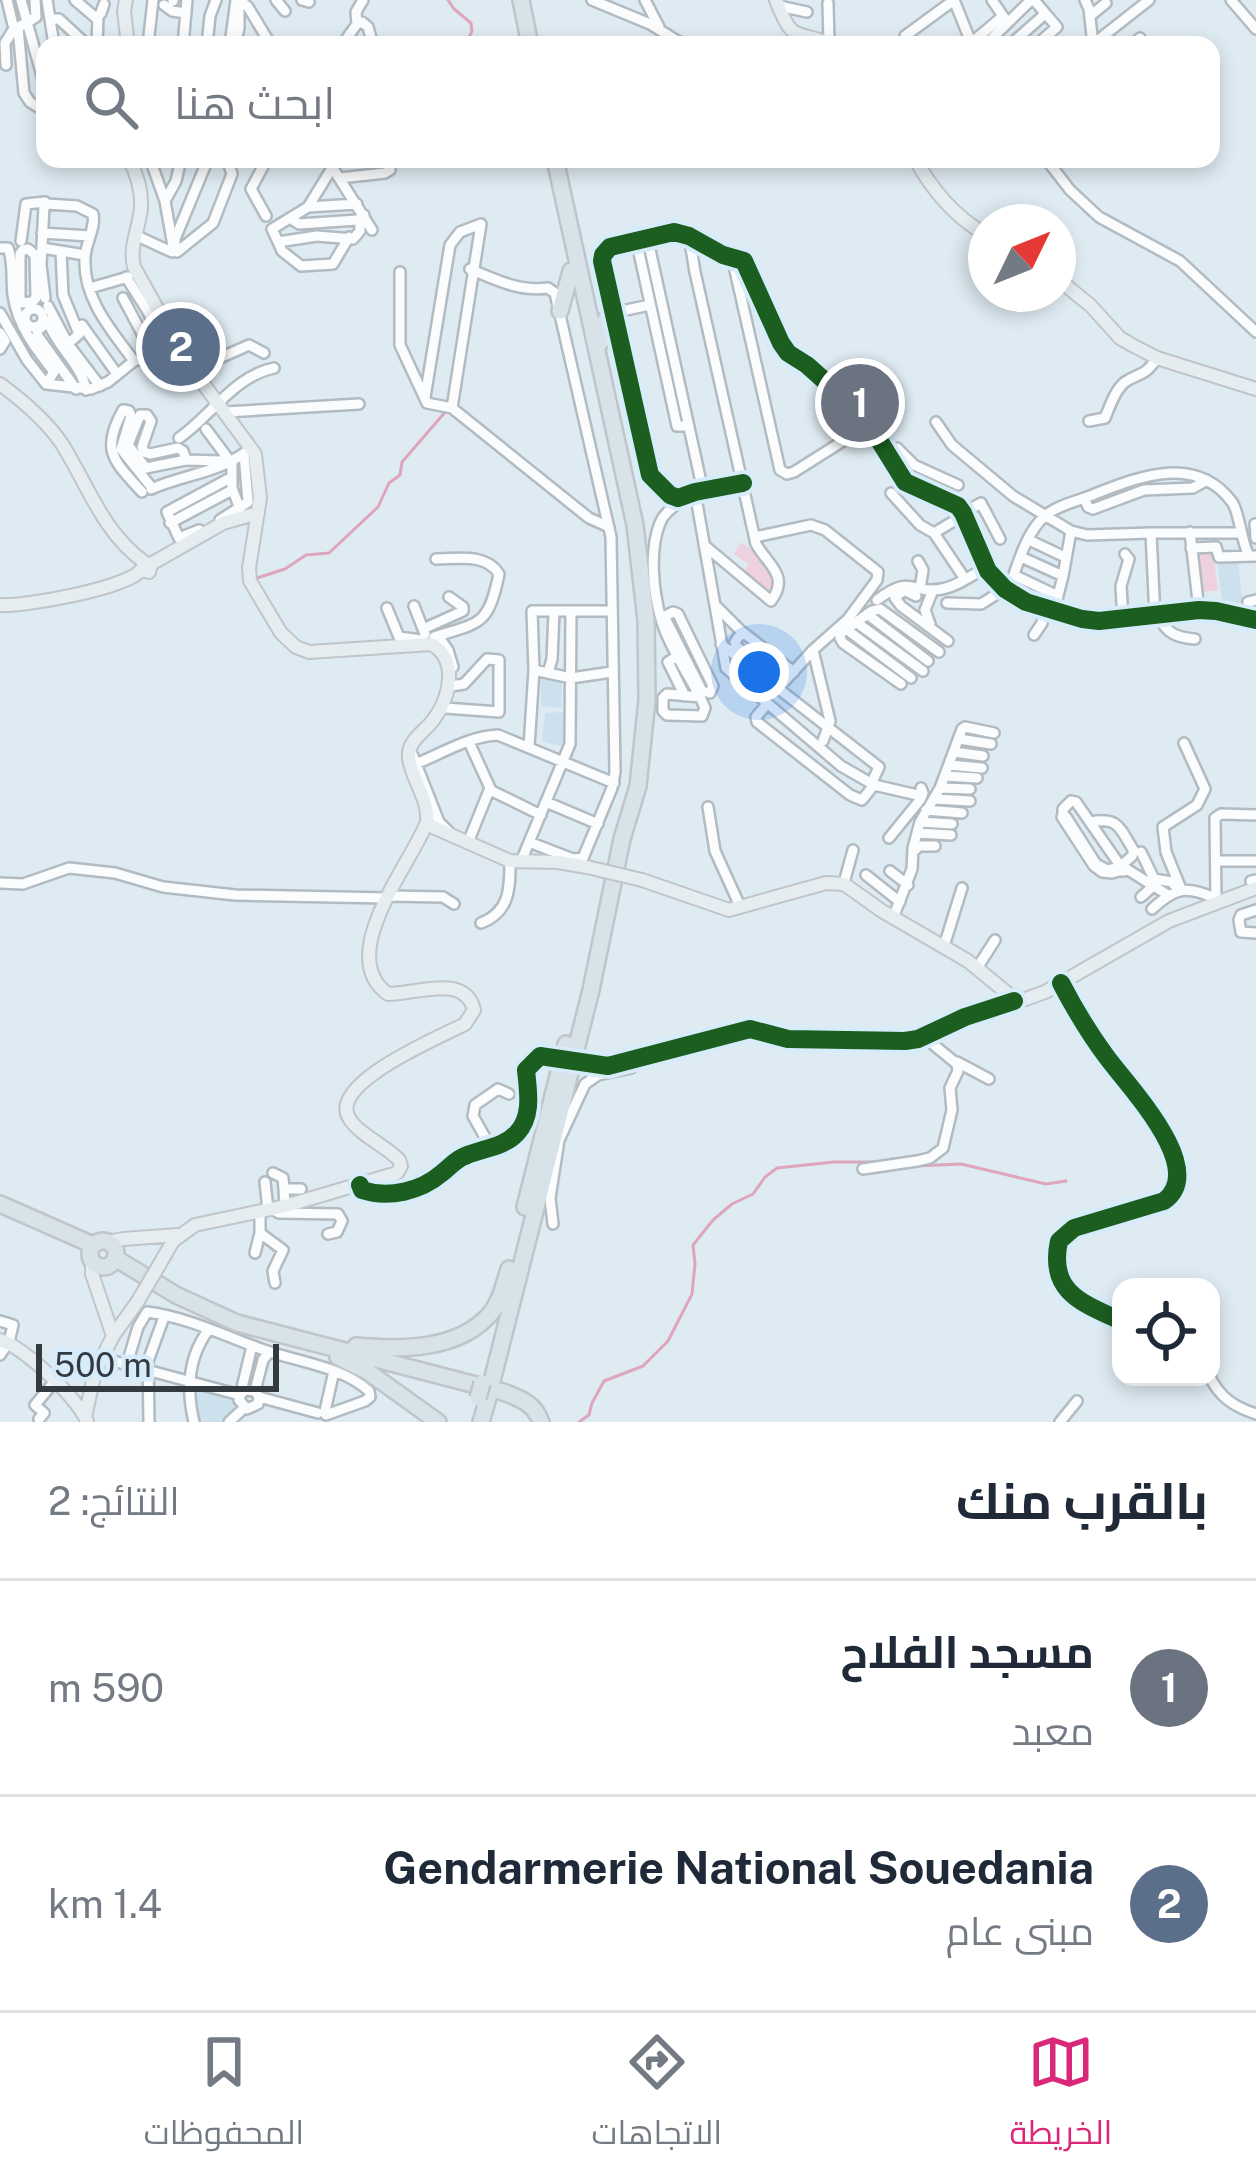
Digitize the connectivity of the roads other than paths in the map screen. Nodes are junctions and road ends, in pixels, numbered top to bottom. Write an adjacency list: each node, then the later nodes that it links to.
1 (7, 0): 38 (street)
2 (22, 0): 38 (street)
3 (35, 0): 38 (street)
4 (75, 0): 34 (street)
5 (126, 0): 44 (main road)
6 (188, 0): 29 (street)
7 (216, 0): 47 (street)
8 (238, 0): 48 (street); 49 (street)
9 (276, 0): 28 (street)
10 (363, 0): 37 (street)
11 (512, 0): 52 (highway)
12 (521, 0): 53 (highway)
13 (592, 0): 40 (street)
14 (645, 0): 40 (street)
15 (954, 0): 57 (street); 58 (street)
16 (992, 0): 36 (street)
17 (1011, 0): 31 (street)
18 (1033, 0): 31 (street); 32 (street)
19 (1085, 0): 33 (street)
20 (1149, 0): 64 (street)
21 (1232, 0): 39 (street)
22 (50, 1): 35 (street)
23 (166, 2): 29 (street); 45 (street)
24 (777, 3): 30 (street); 55 (main road)
25 (829, 3): 56 (street)
26 (1106, 3): 33 (street)
27 (104, 4): 34 (street)
28 (285, 11)
29 (186, 13): 46 (street)
30 (807, 13)
31 (1020, 13): 36 (street)
32 (1045, 14): 61 (street); 62 (street)
33 (1090, 16): 63 (street)
34 (98, 17): 43 (street)
35 (52, 19): 41 (street); 42 (street)
36 (1006, 20): 59 (street); 60 (street)
37 (357, 24): 50 (street); 51 (street)
38 (20, 26): 65 (street); 66 (street); 67 (street)
39 (1256, 29)
40 (660, 30): 54 (street)
41 (53, 36)
42 (77, 36)
43 (97, 36)
44 (125, 36)
45 (152, 36)
46 (183, 36)
47 (208, 36)
48 (234, 36)
49 (266, 36)
50 (348, 36)
51 (370, 36)
52 (519, 36)
53 (528, 36)
54 (670, 36)
55 (802, 36)
56 (831, 36)
57 (904, 36)
58 (969, 36)
59 (983, 36)
60 (993, 36)
61 (1020, 36)
62 (1047, 36)
63 (1092, 36)
64 (1103, 36)
65 (36, 64)
66 (6, 65)
67 (36, 104)
68 (133, 168): 88 (main road)
69 (153, 168): 80 (street)
70 (179, 168): 80 (street)
71 (204, 168): 98 (street)
72 (230, 168): 98 (street)
73 (262, 168): 84 (street)
74 (333, 168): 75 (street); 82 (street); 83 (street)
75 (390, 168)
76 (553, 168): 103 (highway)
77 (553, 168): 107 (highway)
78 (924, 168): 86 (main road)
79 (1053, 168): 118 (street)
80 (165, 201): 98 (street)
81 (45, 204): 89 (street); 90 (street); 94 (street)
82 (308, 207): 83 (street); 85 (street)
83 (360, 212): 85 (street); 87 (street); 92 (street)
84 (266, 216)
85 (290, 218): 95 (street)
86 (968, 225)
87 (372, 230)
88 (136, 232): 98 (street); 105 (main road)
89 (42, 233): 90 (street); 97 (street)
90 (90, 236): 100 (street)
91 (689, 236): 93 (street); 101 (street); 156 (street)
92 (349, 238): 95 (street); 95 (street)
93 (642, 238): 110 (street); 113 (street); 129 (street)
94 (21, 241)
95 (278, 242)
96 (0, 248): 111 (street)
97 (42, 248): 99 (street); 111 (street)
98 (174, 248)
99 (62, 251): 100 (street); 121 (street)
100 (85, 255): 106 (street)
101 (732, 257): 143 (street); 143 (street)
102 (472, 270): 112 (street); 138 (street); 141 (street)
103 (571, 271): 112 (highway); 314 (highway)
104 (400, 272): 138 (street)
105 (133, 274): 106 (street); 123 (street); 130 (main road)
106 (89, 288): 117 (street)
107 (585, 292): 113 (highway); 128 (highway)
108 (1076, 293): 126 (main road)
109 (123, 298): 125 (street)
110 (650, 304): 113 (street); 129 (street)
111 (32, 305): 111 (street); 114 (street); 116 (street); 133 (street)
112 (560, 311): 173 (street)
113 (612, 313): 128 (highway); 165 (street)
114 (0, 315): 133 (street)
115 (77, 315): 120 (street)
116 (50, 320): 121 (street); 137 (street)
117 (105, 321): 120 (street); 127 (street)
118 (1256, 332)
119 (0, 333): 122 (street)
120 (88, 335): 121 (street); 132 (street)
121 (70, 346): 134 (street)
122 (0, 349)
123 (168, 353): 125 (street); 130 (street)
124 (264, 353): 130 (street)
125 (154, 356): 127 (street)
126 (1157, 358): 136 (main road); 142 (street)
127 (134, 361): 132 (street)
128 (600, 363): 333 (highway)
129 (669, 363): 162 (street)
130 (190, 364): 140 (main road)
131 (274, 368): 140 (street)
132 (117, 374): 134 (street)
133 (46, 384): 137 (street)
134 (100, 386): 137 (street)
135 (0, 387): 191 (main road)
136 (1256, 388)
137 (81, 390)
138 (425, 397): 141 (street)
139 (359, 404): 140 (street)
140 (222, 407): 146 (street); 148 (main road)
141 (450, 407): 173 (street)
142 (1089, 421)
143 (868, 422): 157 (street)
144 (936, 422): 170 (street)
145 (206, 429): 150 (street)
146 (179, 438)
147 (897, 448): 151 (street)
148 (248, 450): 150 (street); 167 (street); 168 (main road)
149 (186, 460): 149 (street); 150 (street)
150 (229, 460): 153 (street); 160 (street)
151 (914, 466): 157 (street); 158 (street)
152 (1160, 474): 155 (street); 159 (street); 164 (street)
153 (232, 477): 161 (street); 171 (street)
154 (121, 478): 160 (street)
155 (1207, 480): 159 (street); 178 (street)
156 (743, 483): 162 (street); 179 (street)
157 (909, 484): 166 (street); 169 (street)
158 (958, 485)
159 (1160, 488): 164 (street)
160 (147, 490): 160 (street)
161 (232, 490): 167 (street); 171 (street)
162 (699, 491): 165 (street); 165 (street)
163 (891, 493): 166 (street)
164 (1084, 498): 170 (street)
165 (685, 504): 183 (street); 212 (street)
166 (902, 506): 176 (street)
167 (240, 509): 171 (street)
168 (258, 513): 191 (main road); 216 (main road)
169 (964, 514): 176 (street); 180 (street); 192 (street)
170 (1045, 515): 174 (street); 182 (street)
171 (170, 523)
172 (1255, 524): 181 (street)
173 (609, 527): 207 (street)
174 (1071, 531): 177 (street); 188 (street)
175 (1190, 532): 177 (street); 178 (street); 184 (street)
176 (934, 533): 195 (street)
177 (1150, 533): 211 (street)
178 (1239, 533): 185 (street)
179 (755, 537): 183 (street); 221 (street)
180 (1000, 538)
181 (1256, 538)
182 (1029, 540): 187 (street); 188 (street)
183 (704, 545): 202 (street)
184 (1191, 548): 185 (street); 206 (street)
185 (1249, 552)
186 (1125, 554): 214 (street)
187 (1021, 557): 193 (street); 194 (street)
188 (1066, 557): 194 (street)
189 (436, 560): 216 (street)
190 (918, 561): 197 (street)
191 (144, 566): 204 (main road)
192 (987, 567): 195 (street); 196 (street)
193 (1014, 575): 196 (street); 198 (street)
194 (1064, 577): 198 (street)
195 (965, 579): 197 (street)
196 (1006, 590): 203 (street); 205 (street)
197 (923, 591): 200 (street); 219 (street); 219 (street)
198 (1058, 596): 205 (street)
199 (449, 597): 216 (street)
200 (877, 600)
201 (1256, 600): 213 (street)
202 (713, 603): 220 (street); 221 (street)
203 (946, 603)
204 (0, 605)
205 (1050, 610): 214 (street); 217 (street)
206 (1199, 610): 211 (street); 213 (street)
207 (612, 611): 209 (street); 224 (street)
208 (554, 612): 209 (street); 223 (street); 225 (street)
209 (571, 612): 226 (street)
210 (867, 614): 215 (street); 215 (street); 219 (street)
211 (1157, 616): 214 (street); 218 (street)
212 (663, 617): 212 (street); 222 (street)
213 (1251, 619)
214 (1123, 620)
215 (851, 626): 227 (street)
216 (433, 632): 216 (street); 228 (street); 256 (main road)
217 (1034, 635)
218 (1195, 639)
219 (953, 640)
220 (721, 644): 229 (street); 232 (street)
221 (813, 650): 234 (street)
222 (679, 655): 230 (street); 231 (street)
223 (534, 670): 225 (street); 239 (street)
224 (612, 672): 226 (street); 244 (street)
225 (548, 673): 226 (street)
226 (571, 678): 241 (street)
227 (906, 681)
228 (452, 686): 233 (street); 233 (street)
229 (781, 690): 232 (street); 234 (street)
230 (685, 696): 231 (street); 231 (street)
231 (700, 697)
232 (770, 702): 245 (street); 245 (street)
233 (445, 708): 242 (street)
234 (830, 728): 236 (street); 245 (street)
235 (993, 739): 240 (street)
236 (823, 741)
237 (469, 742): 239 (street); 242 (street); 247 (street)
238 (1184, 743): 279 (street)
239 (529, 747): 241 (street)
240 (954, 752): 243 (street); 243 (street)
241 (563, 762): 244 (street); 249 (street)
242 (416, 764): 261 (street)
243 (947, 771): 246 (street)
244 (614, 783): 257 (street)
245 (874, 783): 248 (street)
246 (940, 788): 248 (street); 248 (street)
247 (490, 790): 253 (street); 261 (street)
248 (925, 795): 251 (street); 260 (street)
249 (546, 802): 253 (street); 257 (street)
250 (708, 807): 284 (street)
251 (926, 810): 252 (street); 258 (street)
252 (962, 813)
253 (541, 814): 262 (street)
254 (1256, 815): 268 (street)
255 (1090, 822): 270 (street); 270 (street); 270 (street)
256 (426, 824): 267 (main road); 280 (main road)
257 (598, 824): 262 (street)
258 (918, 828): 259 (street); 265 (street)
259 (951, 830)
260 (889, 838)
261 (470, 840): 267 (street)
262 (529, 842): 267 (street)
263 (934, 846): 265 (street)
264 (853, 850): 273 (street)
265 (913, 852): 277 (street)
266 (1142, 852): 279 (street)
267 (519, 861): 285 (main road, bridge); 289 (street)
268 (1216, 861): 269 (street); 282 (street)
269 (1256, 861)
270 (1121, 868): 275 (street)
271 (890, 871): 277 (street)
272 (866, 875): 288 (street)
273 (845, 879): 284 (main road); 288 (main road)
274 (0, 883): 280 (street)
275 (1145, 883): 279 (street); 281 (street)
276 (1255, 883): 282 (main road); 294 (main road)
277 (908, 885): 288 (street)
278 (962, 888): 292 (street)
279 (1173, 893): 282 (street); 286 (street)
280 (388, 897): 283 (street); 303 (main road)
281 (1141, 897)
282 (1215, 900): 295 (main road)
283 (454, 904)
284 (739, 904): 285 (main road)
285 (721, 908): 288 (main road)
286 (1152, 909)
287 (1255, 911): 290 (street)
288 (896, 912): 292 (main road); 295 (main road)
289 (481, 923)
290 (1256, 933)
291 (995, 940): 293 (street)
292 (946, 943): 293 (main road)
293 (979, 964): 295 (main road)
294 (1060, 982): 295 (main road); 317 (street)
295 (1017, 998): 296 (street)
296 (924, 1037): 297 (street); 298 (street)
297 (638, 1059): 301 (street, bridge); 308 (street)
298 (954, 1060): 299 (street); 302 (street)
299 (989, 1079)
300 (509, 1094): 301 (street)
301 (491, 1148): 303 (street)
302 (863, 1169)
303 (360, 1185): 307 (main road)
304 (284, 1189): 305 (street); 307 (street); 307 (street)
305 (301, 1190)
306 (0, 1207): 312 (highway)
307 (271, 1209): 309 (street); 310 (street); 311 (main road)
308 (553, 1224)
309 (260, 1233): 313 (street); 315 (street)
310 (328, 1234)
311 (178, 1235): 312 (main road); 320 (main road, bridge)
312 (106, 1253): 320 (main road); 323 (highway)
313 (255, 1253)
314 (510, 1267): 323 (highway); 333 (highway)
315 (275, 1283)
316 (164, 1317): 319 (street); 327 (street); 328 (street)
317 (1112, 1317)
318 (0, 1321): 321 (street)
319 (208, 1329): 322 (street); 330 (street)
320 (113, 1336): 326 (main road); 327 (street)
321 (4, 1341): 325 (street); 331 (main road)
322 (252, 1346): 324 (street); 334 (street)
323 (314, 1346): 347 (highway); 349 (highway)
324 (269, 1352): 329 (street); 335 (street)
325 (0, 1355)
326 (103, 1358): 327 (street); 339 (main road)
327 (124, 1363): 328 (street)
328 (147, 1369): 330 (street); 343 (street)
329 (334, 1371): 338 (street); 338 (street)
330 (190, 1380): 334 (street); 344 (street)
331 (54, 1382): 339 (main road); 342 (street)
332 (1215, 1386): 341 (street)
333 (485, 1391): 348 (highway)
334 (240, 1394): 335 (street); 337 (street)
335 (257, 1394): 337 (street); 340 (street)
336 (1077, 1401): 350 (street)
337 (248, 1409): 345 (street); 346 (street)
338 (323, 1413): 340 (street)
339 (88, 1414)
340 (298, 1414)
341 (1256, 1414)
342 (39, 1419)
343 (149, 1422)
344 (194, 1422)
345 (229, 1422)
346 (260, 1422)
347 (438, 1422)
348 (479, 1422)
349 (539, 1422)
350 (1060, 1422)

